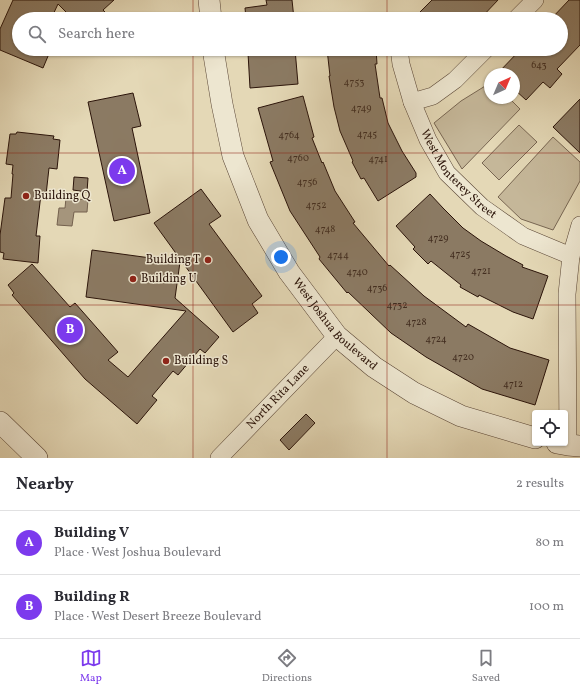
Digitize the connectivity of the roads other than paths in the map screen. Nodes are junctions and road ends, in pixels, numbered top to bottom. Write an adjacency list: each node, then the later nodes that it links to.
1 (209, 0): 3 (street)
2 (535, 0): 4 (street)
3 (210, 12)
4 (523, 12)
5 (214, 56): 11 (street, West Joshua Boulevard)
6 (400, 56): 8 (street, West Monterey Street)
7 (479, 56): 8 (street)
8 (412, 102): 10 (street, West Monterey Street)
9 (580, 225): 10 (street)
10 (571, 256): 12 (street)
11 (337, 336): 14 (street, West Joshua Boulevard); 16 (street, North Rita Lane)
12 (568, 410)
13 (0, 422): 15 (street)
14 (532, 437)
15 (37, 458)
16 (219, 458)

